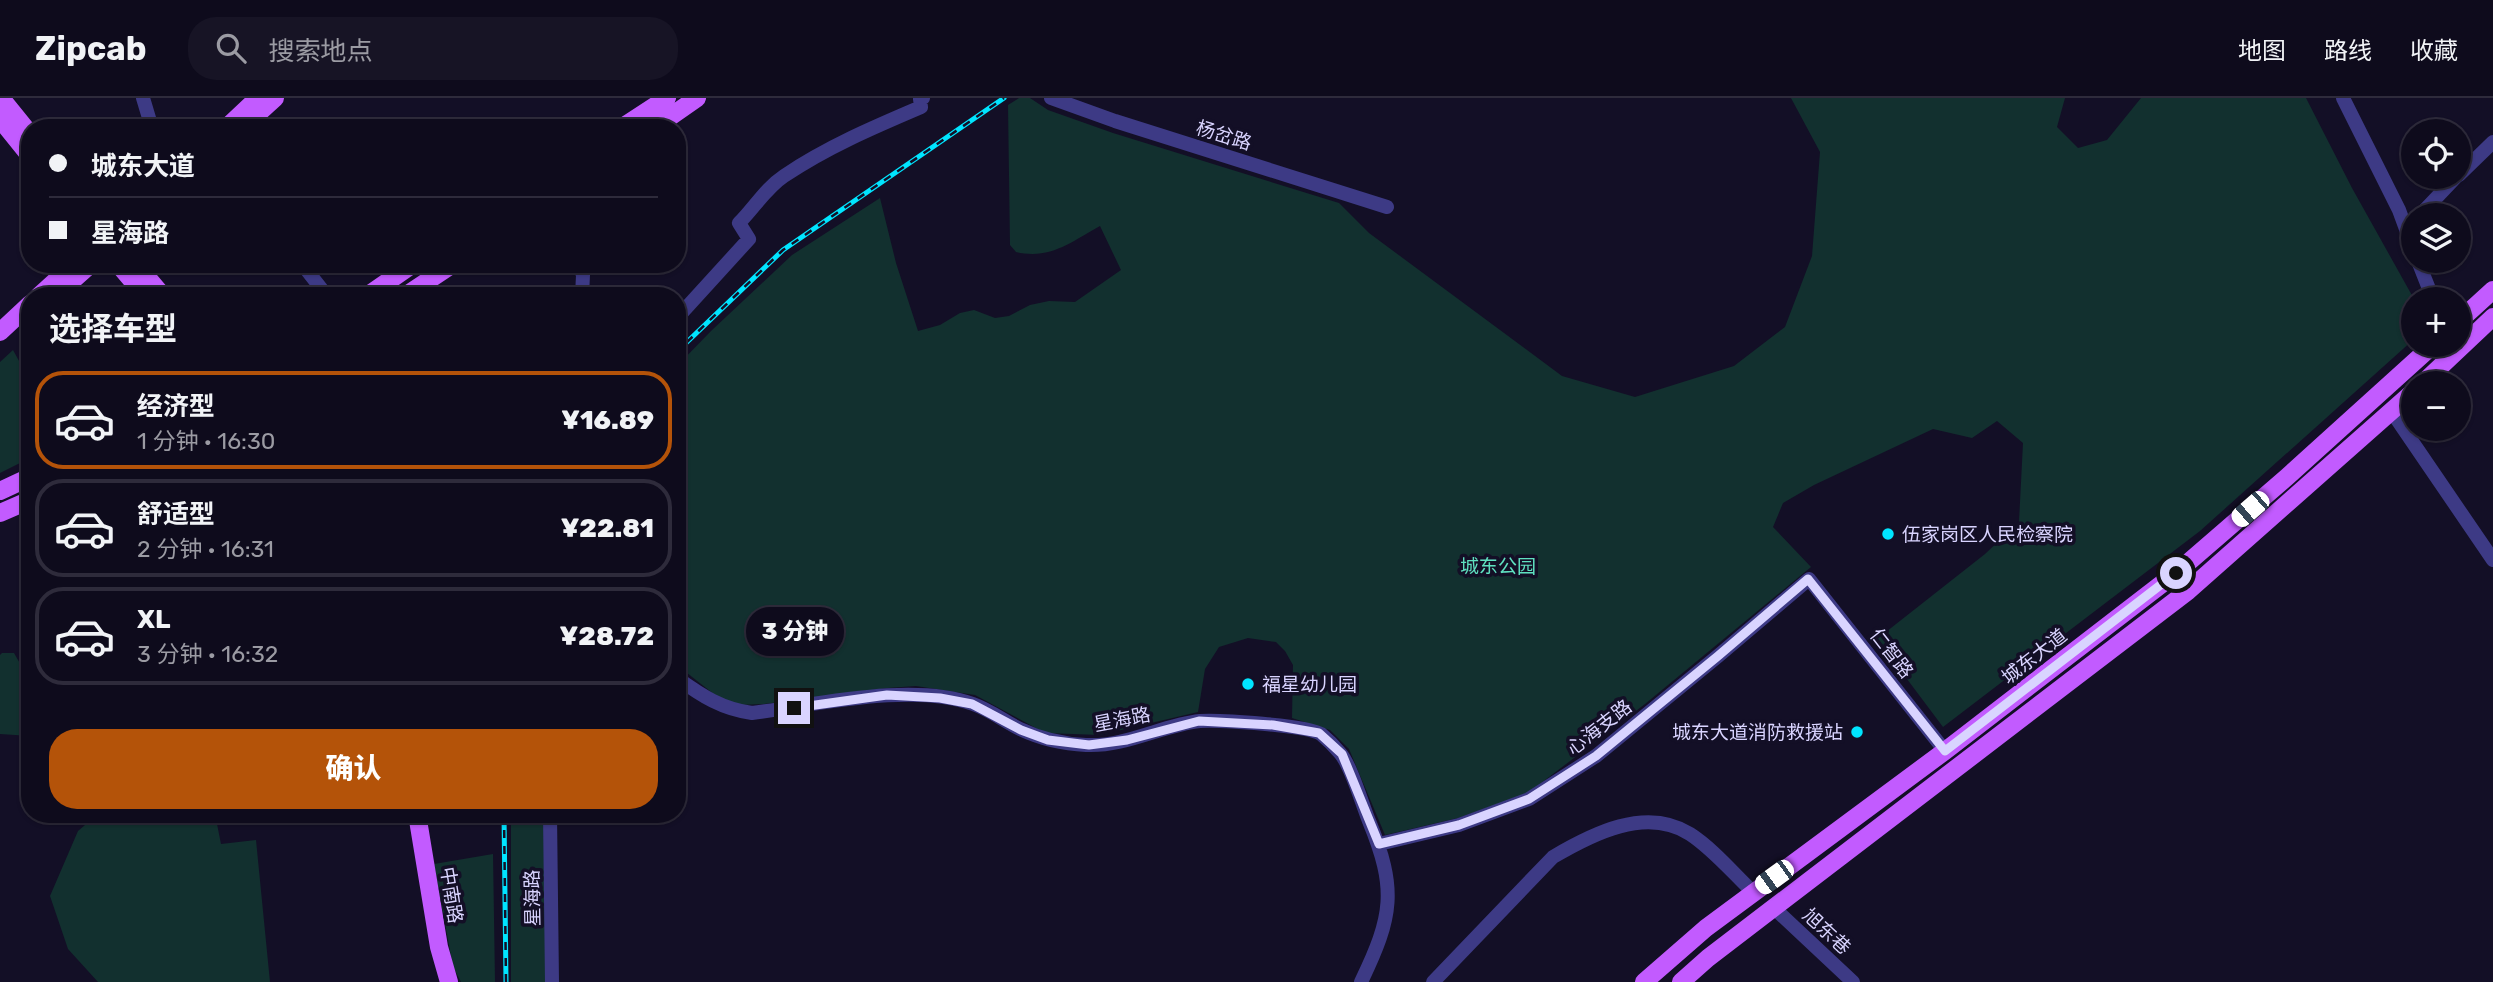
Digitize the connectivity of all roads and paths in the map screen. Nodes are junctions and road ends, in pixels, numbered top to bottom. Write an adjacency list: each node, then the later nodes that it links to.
1 (1, 98): 16 (main road)
2 (143, 98): 11 (street)
3 (258, 98): 12 (main road)
4 (275, 98): 13 (main road)
5 (667, 98): 14 (main road)
6 (696, 98): 15 (main road)
7 (923, 98): 37 (street)
8 (1051, 98): 22 (street, 杨岔路)
9 (2343, 98): 23 (street)
10 (0, 119): 18 (main road)
11 (149, 119)
12 (236, 119)
13 (252, 119)
14 (635, 119)
15 (667, 119)
16 (21, 123)
17 (2493, 142): 19 (street)
18 (21, 145)
19 (2471, 163)
20 (2445, 189): 21 (street)
21 (2432, 203)
22 (1387, 207)
23 (2401, 213)
24 (64, 273): 30 (main road)
25 (81, 273): 31 (main road)
26 (126, 273): 32 (main road)
27 (144, 273): 33 (main road)
28 (400, 273): 34 (main road)
29 (440, 273): 35 (main road)
30 (49, 287)
31 (65, 287)
32 (137, 287)
33 (155, 287)
34 (380, 287)
35 (418, 287)
36 (2493, 290): 38 (main road)
37 (686, 308)
38 (2471, 310)
39 (21, 312): 42 (main road)
40 (2493, 317): 45 (main road)
41 (21, 327): 43 (main road)
42 (0, 332)
43 (0, 346)
44 (2420, 357): 55 (main road, 城东大道)
45 (2436, 371)
46 (2401, 403): 47 (main road)
47 (2392, 412): 52 (street); 61 (main road)
48 (21, 481): 49 (main road)
49 (0, 491)
50 (21, 504): 51 (main road)
51 (0, 513)
52 (2493, 560)
53 (1808, 579): 55 (street, 仁智路); 59 (street, 心海支路)
54 (686, 684): 59 (street, 星海路)
55 (1945, 751): 60 (main road, 城东大道)
56 (408, 823): 62 (main road, 中南路)
57 (418, 823): 63 (main road, 中南路)
58 (550, 823): 64 (street, 星海路)
59 (1379, 844): 65 (street, 星海路)
60 (1753, 892): 66 (street); 67 (main road, 城东大道)
61 (1774, 908): 68 (main road); 69 (street, 旭东巷)
62 (435, 982)
63 (449, 982)
64 (552, 982)
65 (1361, 982)
66 (1433, 982)
67 (1644, 982)
68 (1681, 982)
69 (1853, 982)

